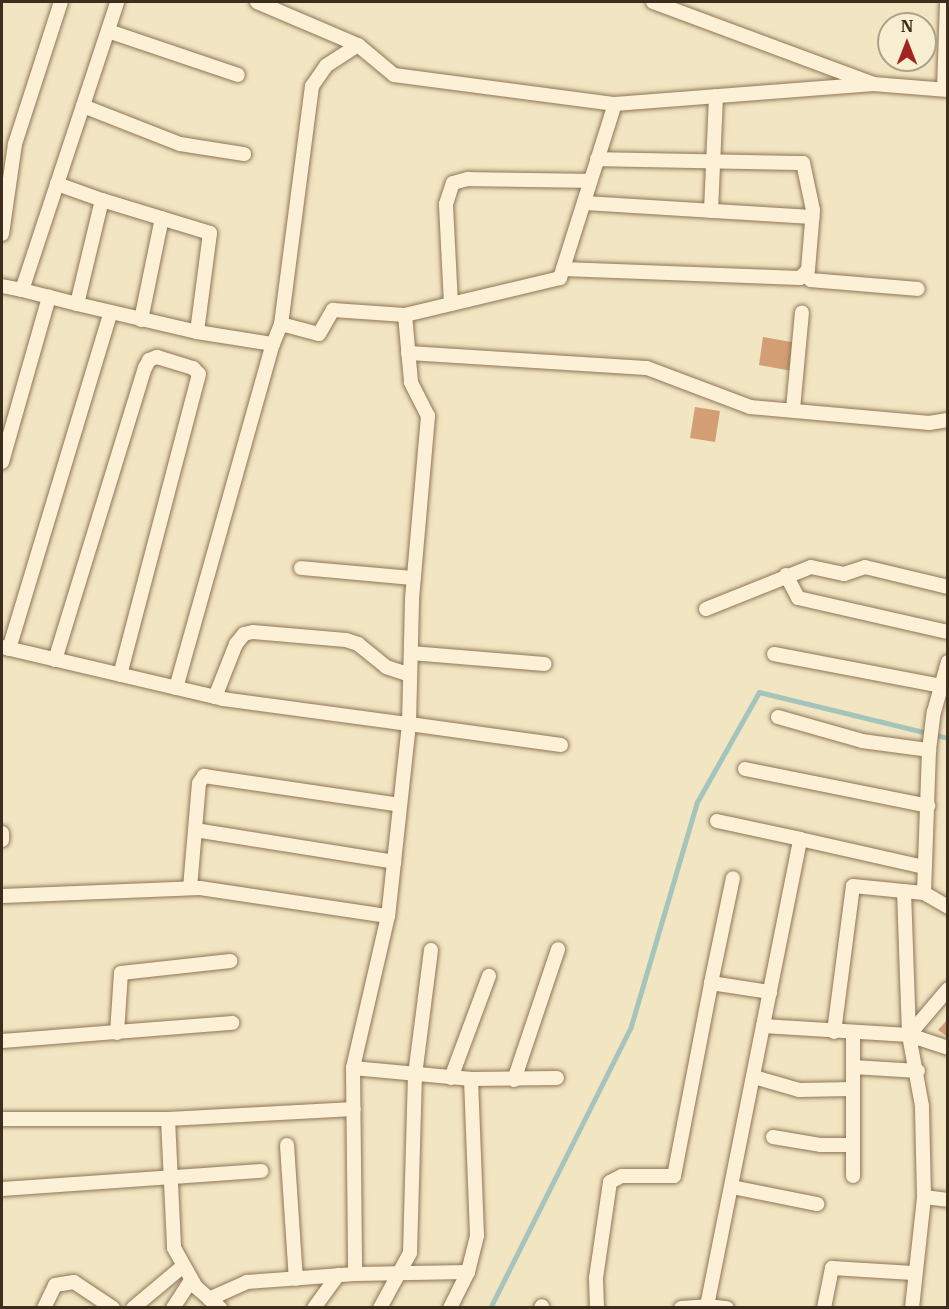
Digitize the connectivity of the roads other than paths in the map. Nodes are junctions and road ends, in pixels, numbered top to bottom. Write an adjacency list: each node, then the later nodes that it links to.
1 (61, 2): 24 (street)
2 (117, 2): 6 (street)
3 (257, 2): 7 (street)
4 (653, 2): 9 (street)
5 (946, 2): 10 (street)
6 (108, 31): 8 (street); 13 (street)
7 (358, 45): 12 (street); 37 (street)
8 (238, 75)
9 (873, 84): 10 (street); 11 (street)
10 (946, 89)
11 (716, 96): 12 (street); 16 (street)
12 (615, 104): 15 (street)
13 (83, 106): 14 (street); 18 (street)
14 (244, 154)
15 (597, 159): 16 (street); 17 (street)
16 (712, 160): 21 (street); 22 (street)
17 (590, 181): 20 (street); 32 (street)
18 (57, 184): 19 (street); 29 (street)
19 (102, 200): 23 (street); 31 (street)
20 (584, 203): 21 (street); 25 (street)
21 (711, 211): 22 (street)
22 (813, 217): 26 (street)
23 (162, 218): 36 (street); 38 (street)
24 (2, 234)
25 (563, 268): 26 (street); 32 (street)
26 (806, 275): 28 (street)
27 (2, 286): 29 (street)
28 (918, 289)
29 (22, 290): 30 (street)
30 (49, 297): 31 (street); 43 (street)
31 (77, 304): 34 (street)
32 (450, 304): 35 (street)
33 (802, 312): 41 (street)
34 (110, 314): 36 (street); 50 (street)
35 (405, 315): 37 (street); 40 (street)
36 (141, 320): 38 (street)
37 (281, 324): 39 (street)
38 (197, 332): 39 (street)
39 (273, 344): 58 (street)
40 (408, 353): 41 (street); 46 (street)
41 (794, 410): 42 (street)
42 (948, 420)
43 (2, 462)
44 (301, 568): 46 (street)
45 (786, 575): 47 (street); 48 (street); 49 (street)
46 (414, 578): 51 (street)
47 (948, 587)
48 (706, 609)
49 (948, 632)
50 (5, 648): 53 (street)
51 (411, 653): 54 (street); 57 (street)
52 (774, 654): 55 (street)
53 (55, 660): 56 (street); 56 (street)
54 (545, 664)
55 (945, 674): 63 (street)
56 (120, 675): 58 (street)
57 (410, 675): 59 (street); 61 (street)
58 (176, 688): 59 (street)
59 (215, 697): 61 (street)
60 (778, 717): 63 (street)
61 (409, 724): 62 (street); 65 (street)
62 (561, 745)
63 (930, 745): 66 (street)
64 (745, 769): 66 (street)
65 (400, 805): 68 (street); 72 (street)
66 (928, 806): 73 (street)
67 (717, 821): 70 (street)
68 (195, 830): 72 (street); 75 (street)
69 (2, 833): 71 (street)
70 (800, 839): 73 (street); 87 (street)
71 (2, 840)
72 (394, 862): 80 (street)
73 (924, 867): 77 (street)
74 (733, 878): 85 (street)
75 (190, 888): 78 (street); 80 (street)
76 (904, 891): 77 (street); 90 (street); 93 (street)
77 (924, 893): 79 (street)
78 (2, 896)
79 (948, 907)
80 (388, 916): 97 (street)
81 (558, 949): 104 (street)
82 (431, 950): 99 (street)
83 (230, 961): 92 (street)
84 (489, 976): 101 (street)
85 (711, 983): 87 (street); 137 (street)
86 (948, 989): 93 (street)
87 (770, 992): 89 (street)
88 (232, 1023): 92 (street)
89 (764, 1026): 90 (street); 100 (street)
90 (834, 1032): 91 (street)
91 (853, 1032): 93 (street); 96 (street)
92 (117, 1033): 94 (street)
93 (909, 1035): 95 (street); 98 (street)
94 (2, 1041)
95 (948, 1048)
96 (853, 1067): 98 (street); 105 (street)
97 (354, 1068): 99 (street); 106 (street)
98 (918, 1071): 117 (street)
99 (415, 1075): 101 (street); 122 (street)
100 (754, 1077): 105 (street); 115 (street)
101 (450, 1078): 103 (street)
102 (557, 1078): 104 (street)
103 (471, 1079): 104 (street); 121 (street)
104 (514, 1080)
105 (853, 1089): 111 (street)
106 (354, 1109): 108 (street); 124 (street)
107 (2, 1119): 108 (street)
108 (168, 1119): 114 (street)
109 (773, 1137): 111 (street)
110 (287, 1145): 126 (street)
111 (853, 1145): 113 (street)
112 (261, 1171): 114 (street)
113 (854, 1176)
114 (170, 1178): 116 (street); 120 (street)
115 (732, 1187): 119 (street); 129 (street)
116 (2, 1189)
117 (924, 1197): 118 (street); 123 (street)
118 (948, 1200)
119 (818, 1204)
120 (182, 1267): 127 (street); 132 (street)
121 (468, 1272): 122 (street); 136 (street)
122 (402, 1273): 124 (street); 135 (street)
123 (913, 1273): 140 (street); 141 (street)
124 (355, 1274): 125 (street)
125 (338, 1275): 126 (street); 134 (street)
126 (296, 1279): 128 (street)
127 (191, 1280): 128 (street); 133 (street)
128 (215, 1303)
129 (707, 1306): 138 (street); 139 (street)
130 (44, 1308): 131 (street)
131 (113, 1308)
132 (133, 1308)
133 (173, 1308)
134 (314, 1308)
135 (380, 1308)
136 (450, 1308)
137 (597, 1308)
138 (681, 1308)
139 (727, 1308)
140 (824, 1308)
141 (912, 1308)

